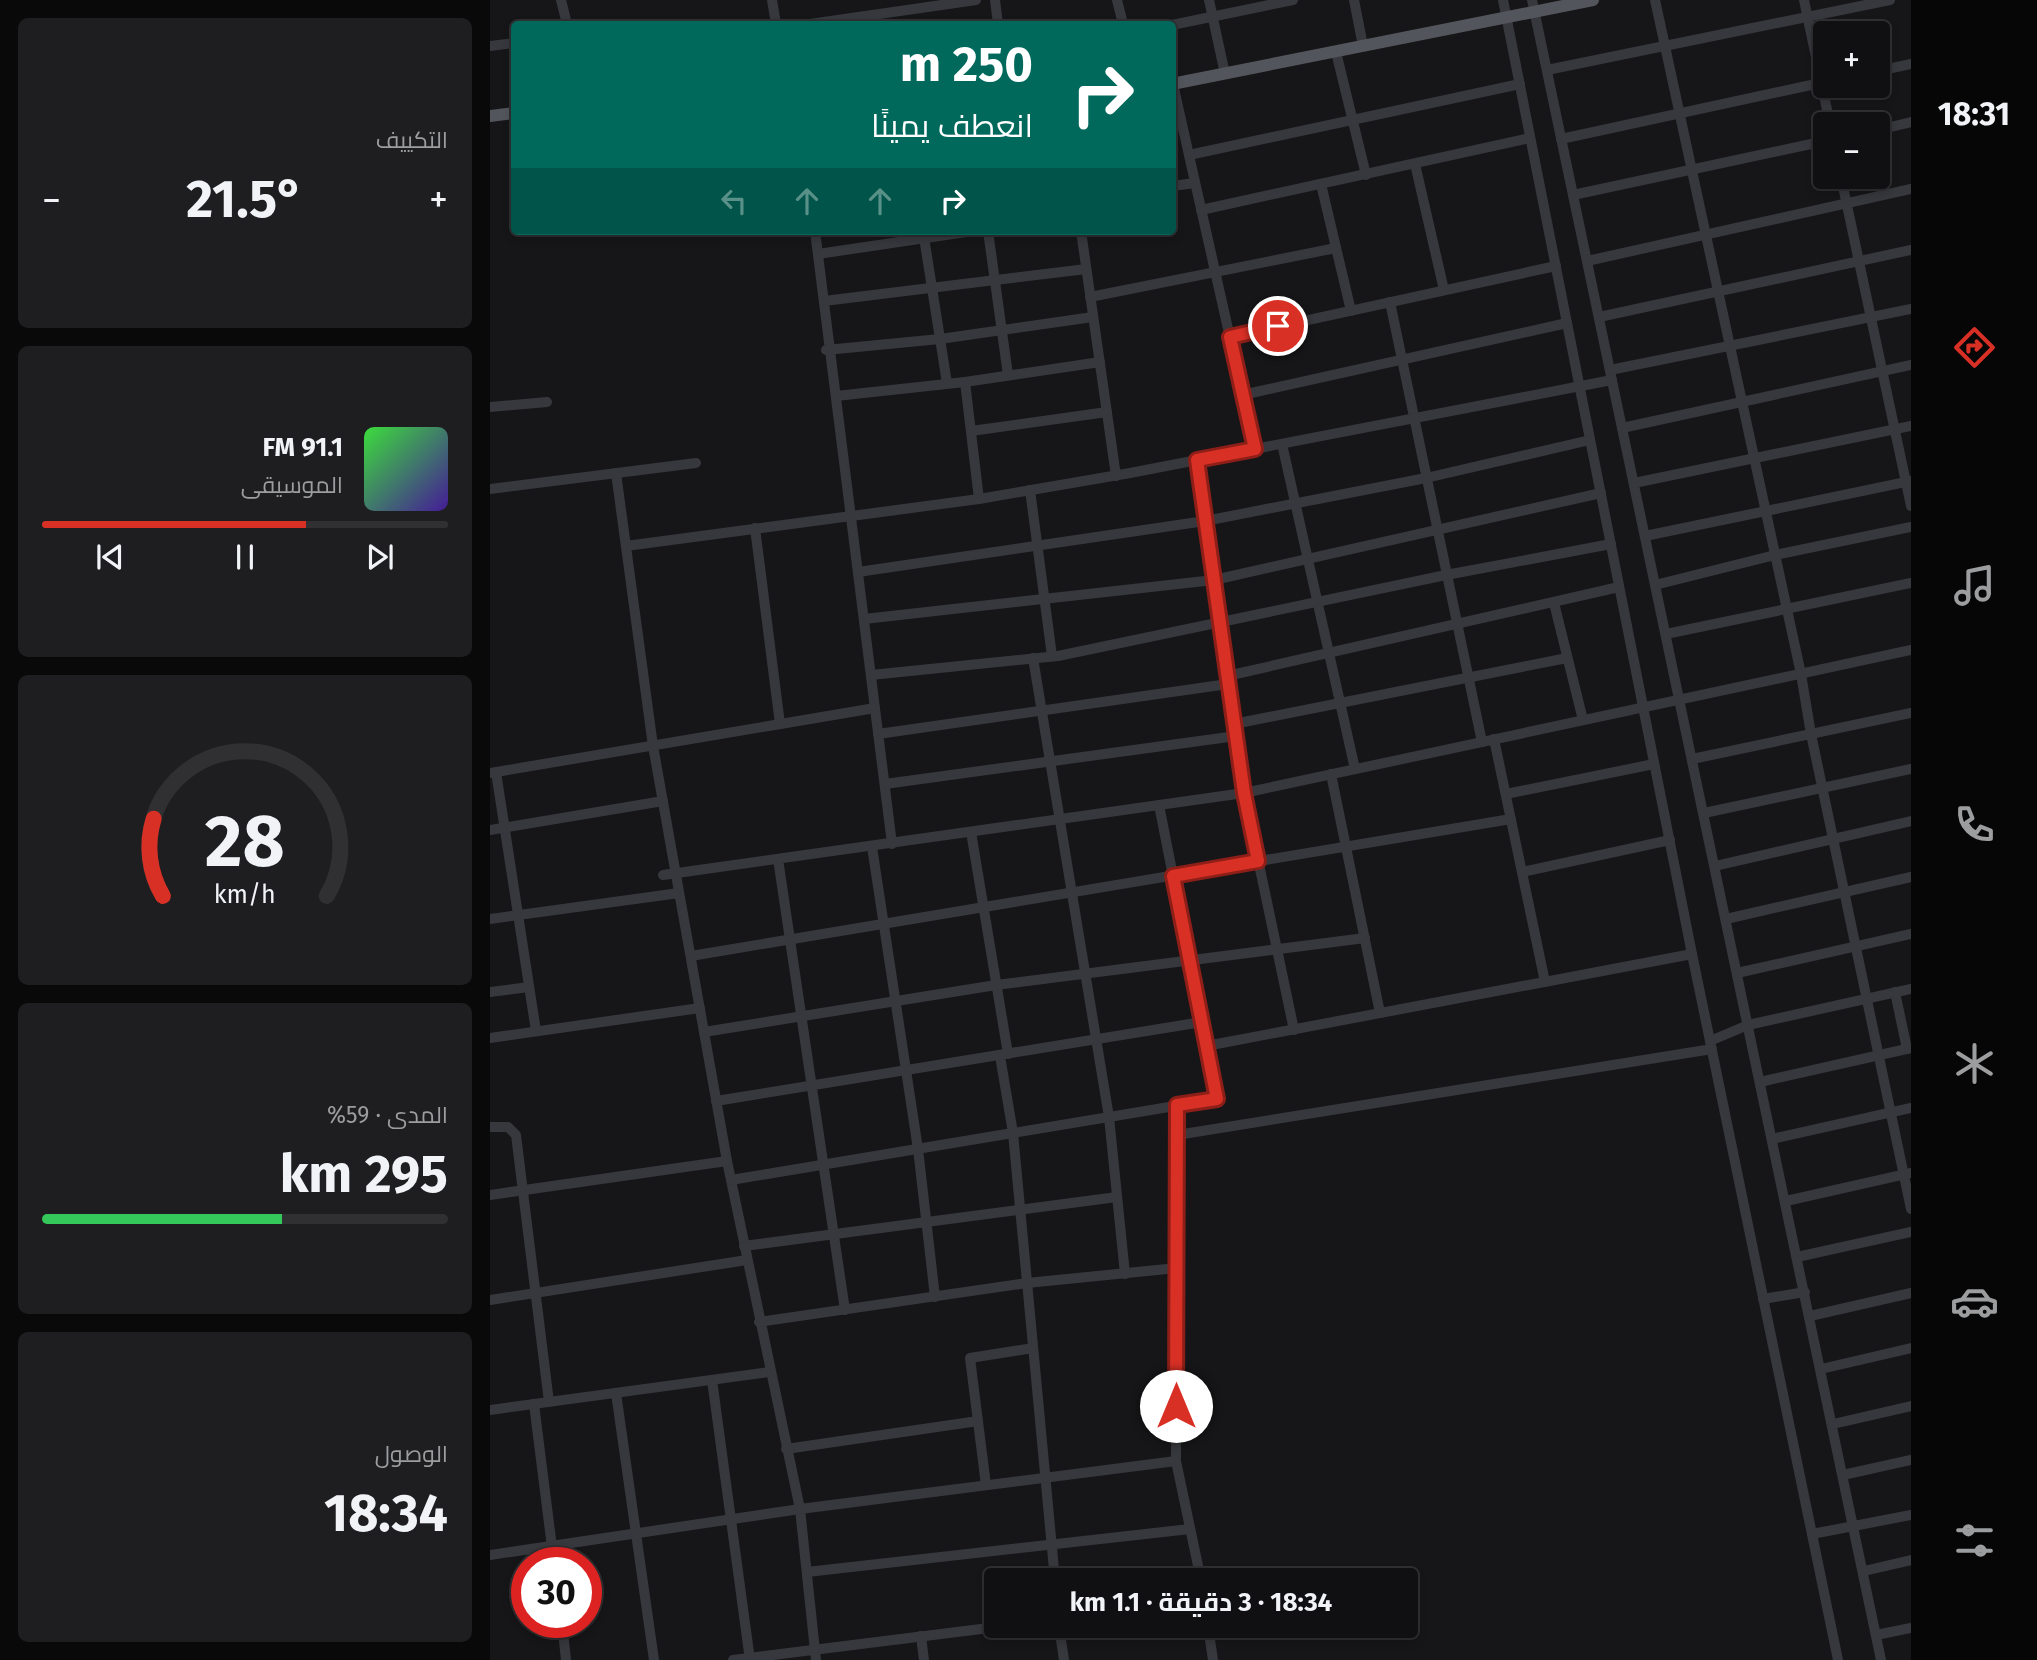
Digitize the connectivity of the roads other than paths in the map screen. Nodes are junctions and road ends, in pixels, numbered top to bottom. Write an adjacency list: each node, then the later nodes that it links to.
1 (561, 0): 20 (street)
2 (772, 0): 21 (street)
3 (895, 0): 16 (street)
4 (976, 0): 16 (street)
5 (995, 0): 23 (street)
6 (1117, 0): 24 (street)
7 (1209, 0): 17 (street)
8 (1293, 0): 17 (street)
9 (1354, 0): 29 (street)
10 (1503, 0): 19 (street)
11 (1593, 0): 15 (main road)
12 (1655, 0): 30 (street)
13 (1804, 0): 18 (street)
14 (1890, 0): 18 (street)
15 (1533, 6): 19 (main road); 34 (street)
16 (897, 11): 22 (street)
17 (1212, 16): 25 (street); 35 (street)
18 (1808, 17): 26 (street); 30 (street)
19 (1507, 18): 29 (main road); 37 (street)
20 (565, 21)
21 (776, 21)
22 (830, 21)
23 (998, 21)
24 (1122, 21)
25 (1176, 24)
26 (1813, 38)
27 (511, 43): 28 (street)
28 (490, 46)
29 (1363, 46): 31 (main road)
30 (1665, 46): 34 (street); 41 (street)
31 (1336, 52): 35 (main road); 43 (street)
32 (1911, 64): 33 (street)
33 (1890, 68)
34 (1547, 70): 47 (street)
35 (1225, 74): 36 (main road)
36 (1176, 83)
37 (1520, 84): 43 (street); 46 (street)
38 (1813, 85): 41 (street)
39 (1176, 97): 49 (street)
40 (511, 113): 42 (main road)
41 (1679, 114): 47 (street); 51 (street)
42 (490, 116)
43 (1353, 120): 49 (street); 52 (street)
44 (1911, 122): 45 (street)
45 (1890, 127)
46 (1530, 138): 50 (street); 71 (street)
47 (1561, 139): 58 (street)
48 (1813, 144): 51 (street)
49 (1189, 155): 53 (street)
50 (1415, 164): 52 (street); 76 (street)
51 (1692, 170): 58 (street); 61 (street)
52 (1366, 175): 54 (street)
53 (1195, 183): 55 (street); 60 (street)
54 (1321, 184): 60 (street); 66 (street)
55 (1176, 185)
56 (1844, 189): 59 (street)
57 (1911, 189): 59 (street)
58 (1573, 195): 69 (street)
59 (1847, 203): 61 (street); 70 (street)
60 (1201, 210): 73 (street)
61 (1705, 233): 69 (street); 77 (street)
62 (816, 235): 68 (street)
63 (923, 235): 68 (street); 75 (street)
64 (989, 235): 74 (street)
65 (1082, 235): 72 (street)
66 (1336, 248): 73 (street); 82 (street)
67 (1911, 250): 70 (street)
68 (818, 254): 79 (street)
69 (1587, 261): 84 (street)
70 (1859, 261): 77 (street); 85 (street)
71 (1556, 266): 76 (street); 86 (street)
72 (1086, 269): 74 (street); 78 (street)
73 (1216, 274): 78 (street); 88 (street)
74 (995, 281): 75 (street); 87 (street)
75 (932, 288): 79 (street); 89 (street)
76 (1444, 290): 80 (street)
77 (1718, 291): 84 (street); 90 (street)
78 (1090, 297): 83 (street)
79 (824, 301): 91 (street)
80 (1390, 302): 82 (street); 92 (street)
81 (1911, 309): 85 (street)
82 (1351, 311): 88 (street)
83 (1093, 317): 87 (street); 93 (street)
84 (1599, 317): 97 (street)
85 (1871, 317): 90 (street); 95 (street)
86 (1567, 323): 92 (street); 100 (street)
87 (1002, 330): 89 (street); 96 (street)
88 (1230, 337): 101 (street)
89 (940, 339): 91 (street); 99 (street)
90 (1730, 346): 97 (street); 104 (street)
91 (828, 350): 102 (street)
92 (1402, 360): 101 (street); 107 (street)
93 (1100, 362): 96 (street); 106 (street)
94 (1911, 365): 95 (street)
95 (1882, 371): 104 (street); 110 (street)
96 (1008, 375): 98 (street)
97 (1611, 375): 100 (street); 109 (street)
98 (965, 382): 99 (street); 111 (street)
99 (947, 383): 102 (street)
100 (1580, 387): 107 (street); 112 (street)
101 (1242, 395): 114 (street)
102 (835, 396): 130 (street)
103 (547, 402): 105 (street)
104 (1742, 402): 109 (street); 116 (street)
105 (490, 407)
106 (1107, 412): 111 (street); 119 (street)
107 (1414, 419): 113 (street); 120 (street)
108 (1911, 426): 110 (street)
109 (1622, 428): 122 (street)
110 (1895, 430): 116 (street); 121 (street)
111 (971, 431): 126 (street)
112 (1591, 440): 120 (street); 125 (street)
113 (1282, 444): 114 (street); 127 (street)
114 (1255, 449): 115 (street)
115 (1197, 460): 119 (street); 131 (street)
116 (1755, 460): 122 (street); 129 (street)
117 (696, 463): 118 (street)
118 (615, 473): 123 (street); 137 (street)
119 (1116, 476): 124 (street)
120 (1426, 478): 127 (street); 134 (street)
121 (1908, 481): 128 (street); 129 (street)
122 (1634, 483): 135 (street)
123 (490, 489)
124 (1030, 490): 126 (street); 138 (street)
125 (1601, 493): 134 (street); 136 (street)
126 (979, 499): 130 (street)
127 (1296, 504): 131 (street); 140 (street)
128 (1911, 506)
129 (1766, 512): 135 (street); 139 (street)
130 (851, 516): 133 (street); 141 (street)
131 (1205, 521): 138 (street); 143 (street)
132 (1911, 527): 139 (street)
133 (755, 528): 137 (street); 171 (street)
134 (1437, 528): 140 (street); 142 (street)
135 (1645, 537): 145 (street)
136 (1611, 544): 142 (street); 146 (street)
137 (626, 546): 178 (street)
138 (1037, 546): 141 (street); 147 (street)
139 (1775, 555): 145 (street); 150 (street)
140 (1308, 558): 143 (street); 148 (street)
141 (858, 572): 151 (street)
142 (1446, 575): 148 (street); 153 (street)
143 (1214, 580): 147 (street); 152 (street)
144 (1911, 583): 150 (street)
145 (1656, 585): 154 (street)
146 (1619, 587): 149 (street); 166 (street)
147 (1044, 599): 151 (street); 157 (street)
148 (1318, 603): 152 (street); 156 (street)
149 (1554, 603): 153 (street); 158 (street)
150 (1787, 609): 154 (street); 160 (street)
151 (864, 619): 161 (street)
152 (1220, 624): 157 (street); 163 (street)
153 (1457, 626): 156 (street); 162 (street)
154 (1666, 634): 164 (street)
155 (1911, 650): 160 (street)
156 (1329, 654): 163 (street); 165 (street)
157 (1052, 656): 159 (street)
158 (1567, 657): 162 (street); 170 (street)
159 (1033, 659): 161 (street); 168 (street)
160 (1801, 674): 164 (street); 174 (street)
161 (871, 676): 167 (street)
162 (1468, 676): 165 (street); 177 (street)
163 (1228, 680): 168 (street); 172 (street)
164 (1679, 699): 166 (street); 179 (street)
165 (1340, 702): 172 (street); 182 (street)
166 (1643, 706): 170 (street); 181 (street)
167 (875, 708): 171 (street); 173 (street)
168 (1042, 711): 173 (street); 180 (street)
169 (1911, 713): 174 (street)
170 (1583, 720): 176 (street)
171 (780, 724): 178 (street)
172 (1234, 724): 175 (street)
173 (878, 734): 186 (street)
174 (1811, 734): 179 (street); 187 (street)
175 (1236, 736): 180 (street); 188 (street)
176 (1494, 739): 177 (street); 189 (street)
177 (1482, 742): 182 (street)
178 (653, 746): 184 (street); 190 (street)
179 (1692, 759): 192 (street)
180 (1050, 761): 186 (street); 193 (street)
181 (1654, 764): 189 (street); 200 (street)
182 (1355, 769): 185 (street)
183 (1911, 769): 187 (street)
184 (493, 773): 196 (street)
185 (1331, 774): 188 (street); 203 (street)
186 (885, 784): 201 (street)
187 (1822, 788): 192 (street); 199 (street)
188 (1244, 793): 191 (street); 205 (street)
189 (1506, 794): 194 (street)
190 (663, 801): 196 (street); 208 (street)
191 (1159, 805): 193 (street); 210 (street)
192 (1704, 813): 206 (street)
193 (1060, 819): 198 (street); 212 (street)
194 (1511, 820): 203 (street); 207 (street)
195 (1911, 821): 199 (street)
196 (505, 827): 197 (street); 216 (street)
197 (490, 830)
198 (971, 832): 201 (street); 215 (street)
199 (1833, 839): 206 (street); 213 (street)
200 (1670, 840): 207 (street); 225 (street)
201 (892, 844): 202 (street)
202 (872, 847): 204 (street); 219 (street)
203 (1346, 847): 205 (street); 221 (street)
204 (778, 859): 208 (street); 222 (street)
205 (1258, 861): 210 (street); 224 (street)
206 (1715, 866): 218 (street)
207 (1522, 872): 230 (street)
208 (676, 873): 209 (street); 214 (street)
209 (663, 875)
210 (1173, 876): 212 (street); 227 (street)
211 (1911, 877): 213 (street)
212 (1072, 892): 215 (street); 228 (street)
213 (1844, 892): 218 (street); 223 (street)
214 (679, 893): 216 (street); 226 (street)
215 (983, 907): 219 (street); 231 (street)
216 (518, 915): 217 (street); 232 (street)
217 (490, 919)
218 (1726, 919): 229 (street)
219 (883, 924): 222 (street); 237 (street)
220 (1911, 934): 223 (street)
221 (1364, 938): 224 (street); 239 (street)
222 (790, 939): 226 (street); 240 (street)
223 (1856, 946): 229 (street); 236 (street)
224 (1277, 949): 227 (street); 243 (street)
225 (1692, 954): 230 (street); 248 (street)
226 (691, 956): 238 (street)
227 (1189, 960): 228 (street); 241 (street)
228 (1086, 973): 231 (street); 247 (street)
229 (1737, 973): 242 (street)
230 (1545, 982): 239 (street)
231 (996, 985): 237 (street); 251 (street)
232 (529, 987): 234 (street); 244 (street)
233 (1911, 989): 235 (street)
234 (490, 992)
235 (1895, 992): 236 (street); 250 (street)
236 (1867, 999): 242 (street); 252 (street)
237 (895, 1001): 240 (street); 253 (street)
238 (700, 1008): 244 (street); 245 (street)
239 (1380, 1013): 243 (street)
240 (801, 1017): 245 (street); 255 (street)
241 (1202, 1022): 247 (street); 249 (street)
242 (1748, 1025): 248 (street); 254 (street)
243 (1294, 1030): 249 (street)
244 (536, 1031): 246 (street)
245 (704, 1032): 256 (street)
246 (490, 1038)
247 (1097, 1040): 251 (street); 260 (street)
248 (1711, 1045): 263 (street); 289 (street)
249 (1206, 1046): 257 (street)
250 (1909, 1049): 252 (street)
251 (1004, 1055): 253 (street); 262 (street)
252 (1879, 1055): 254 (street); 259 (street)
253 (906, 1071): 255 (street); 265 (street)
254 (1760, 1082): 264 (street)
255 (811, 1086): 256 (street); 267 (street)
256 (716, 1101): 266 (street)
257 (1177, 1105): 260 (street); 263 (street)
258 (1911, 1108): 259 (street)
259 (1891, 1112): 264 (street); 268 (street)
260 (1109, 1117): 262 (street); 272 (street)
261 (490, 1127): 270 (street)
262 (1013, 1133): 265 (street); 275 (street)
263 (1177, 1135): 282 (street)
264 (1772, 1139): 273 (street)
265 (918, 1149): 267 (street); 276 (street)
266 (727, 1161): 269 (street); 270 (street)
267 (823, 1164): 269 (street); 278 (street)
268 (1907, 1173): 273 (street); 274 (street)
269 (731, 1180): 279 (street)
270 (524, 1190): 271 (street); 286 (street)
271 (490, 1195)
272 (1117, 1197): 275 (street); 283 (street)
273 (1786, 1201): 280 (street)
274 (1911, 1209)
275 (1020, 1211): 276 (street); 284 (street)
276 (926, 1223): 278 (street); 288 (street)
277 (1911, 1232): 280 (street)
278 (834, 1234): 279 (street); 291 (street)
279 (744, 1246): 281 (street)
280 (1797, 1257): 285 (street)
281 (747, 1260): 286 (street); 293 (street)
282 (1177, 1268): 283 (street); 308 (street)
283 (1125, 1274): 284 (street)
284 (1027, 1283): 288 (street); 294 (street)
285 (1805, 1292): 289 (street); 292 (street)
286 (536, 1293): 290 (street); 300 (street)
287 (1911, 1293): 292 (street)
288 (935, 1297): 291 (street)
289 (1763, 1299): 318 (street)
290 (490, 1300)
291 (845, 1310): 293 (street)
292 (1810, 1316): 296 (street)
293 (759, 1322): 297 (street)
294 (1033, 1348): 304 (street); 310 (street)
295 (1911, 1348): 296 (street)
296 (1821, 1368): 305 (street)
297 (769, 1372): 298 (street); 306 (street)
298 (712, 1380): 299 (street); 314 (street)
299 (616, 1393): 300 (street); 317 (street)
300 (549, 1402): 301 (street)
301 (534, 1404): 303 (street); 320 (street)
302 (1911, 1406): 305 (street)
303 (490, 1410)
304 (978, 1421): 306 (street); 311 (street)
305 (1833, 1424): 309 (street)
306 (786, 1449): 312 (street)
307 (1911, 1460): 309 (street)
308 (1176, 1461): 310 (street); 316 (street)
309 (1843, 1475): 315 (street)
310 (1045, 1477): 311 (street); 319 (street)
311 (986, 1485): 312 (street)
312 (800, 1509): 314 (street); 326 (street)
313 (1911, 1515): 315 (street)
314 (731, 1520): 317 (street); 335 (street)
315 (1854, 1527): 318 (street); 325 (street)
316 (1190, 1529): 319 (street); 324 (street)
317 (636, 1534): 320 (street); 337 (street)
318 (1812, 1534): 342 (street)
319 (1051, 1545): 323 (street); 326 (street)
320 (552, 1546): 321 (street)
321 (490, 1555)
322 (1911, 1560): 325 (street)
323 (1054, 1568)
324 (1198, 1568)
325 (1864, 1571): 329 (street)
326 (807, 1572): 334 (street)
327 (984, 1628): 330 (street)
328 (1911, 1628): 329 (street)
329 (1876, 1635): 343 (street)
330 (920, 1636): 334 (street); 339 (street)
331 (564, 1638): 336 (street)
332 (1060, 1638): 340 (street)
333 (1210, 1638): 341 (street)
334 (816, 1655): 335 (street)
335 (750, 1659): 338 (street)
336 (566, 1660)
337 (654, 1660)
338 (733, 1660)
339 (923, 1660)
340 (1063, 1660)
341 (1213, 1660)
342 (1838, 1660)
343 (1881, 1660)

